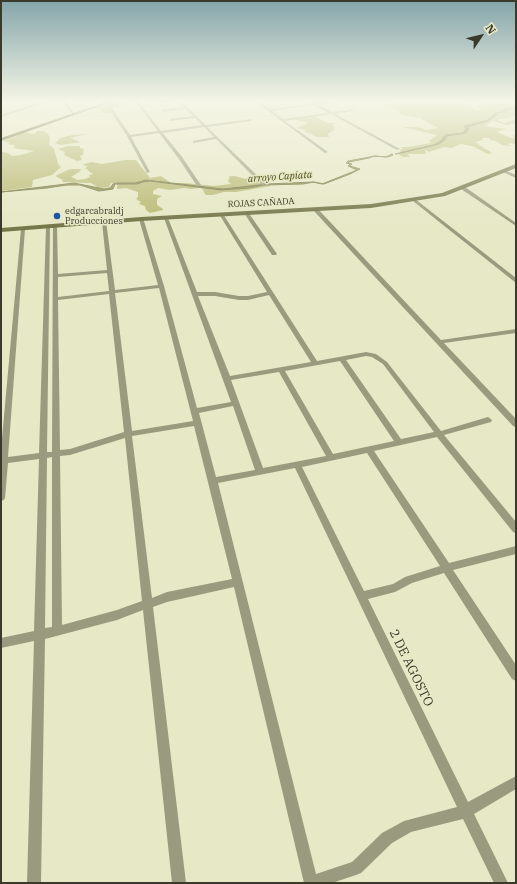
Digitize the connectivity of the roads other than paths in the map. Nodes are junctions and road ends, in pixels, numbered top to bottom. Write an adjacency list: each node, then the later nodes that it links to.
1 (132, 141): 12 (street)
2 (168, 141): 15 (street)
3 (198, 141): 7 (street)
4 (220, 141): 14 (street)
5 (312, 141): 9 (street)
6 (384, 141): 8 (street)
7 (194, 142)
8 (398, 149)
9 (326, 152)
10 (516, 166): 11 (main road, ROJAS CAÑADA)
11 (504, 171): 13 (street); 16 (main road, ROJAS CAÑADA)
12 (148, 172)
13 (516, 177)
14 (264, 184)
15 (199, 185)
16 (463, 188): 17 (main road, ROJAS CAÑADA); 24 (street)
17 (415, 200): 18 (main road, ROJAS CAÑADA); 31 (street)
18 (315, 209): 19 (main road, ROJAS CAÑADA); 38 (street)
19 (246, 213): 20 (main road, ROJAS CAÑADA); 28 (street)
20 (221, 214): 21 (main road, ROJAS CAÑADA); 34 (street)
21 (166, 218): 22 (main road, ROJAS CAÑADA); 35 (street)
22 (141, 219): 23 (main road, ROJAS CAÑADA); 32 (street)
23 (104, 222): 25 (main road, ROJAS CAÑADA); 29 (street)
24 (516, 225)
25 (51, 226): 26 (main road, ROJAS CAÑADA); 30 (street); 53 (street)
26 (23, 229): 27 (main road, ROJAS CAÑADA); 55 (street)
27 (1, 230)
28 (274, 254)
29 (109, 271): 30 (street); 33 (street)
30 (55, 276): 36 (street)
31 (516, 281)
32 (161, 286): 33 (street); 44 (street)
33 (111, 292): 36 (street); 48 (street)
34 (271, 293): 35 (street); 40 (street)
35 (195, 294): 42 (street)
36 (55, 299): 52 (street)
37 (516, 331): 38 (street)
38 (440, 342): 47 (street)
39 (341, 358): 40 (street); 49 (street); 50 (street)
40 (315, 363): 41 (street)
41 (281, 369): 42 (street); 54 (street)
42 (227, 379): 43 (street)
43 (236, 403): 44 (street); 57 (street)
44 (195, 411): 46 (street)
45 (488, 420): 49 (street)
46 (198, 423): 48 (street); 58 (street)
47 (516, 424)
48 (128, 434): 52 (street); 65 (street)
49 (439, 434): 50 (street); 60 (street)
50 (399, 442): 51 (street)
51 (369, 449): 54 (street); 62 (street)
52 (56, 454): 53 (street); 66 (street)
53 (44, 456): 55 (street); 67 (street)
54 (331, 457): 56 (street)
55 (4, 461): 59 (street)
56 (297, 465): 57 (street); 64 (street, 2 DE AGOSTO)
57 (260, 472): 58 (street)
58 (213, 481): 63 (street)
59 (1, 498)
60 (516, 529)
61 (516, 550): 62 (street)
62 (446, 568): 64 (street); 69 (street)
63 (237, 582): 65 (street); 74 (street)
64 (360, 596): 71 (street, 2 DE AGOSTO)
65 (147, 604): 66 (street); 73 (street)
66 (57, 631): 67 (street)
67 (40, 634): 68 (street); 72 (street)
68 (1, 643)
69 (516, 675)
70 (516, 782): 71 (street)
71 (466, 811): 74 (street); 75 (street, 2 DE AGOSTO)
72 (34, 883)
73 (179, 883)
74 (311, 883)
75 (502, 883)

